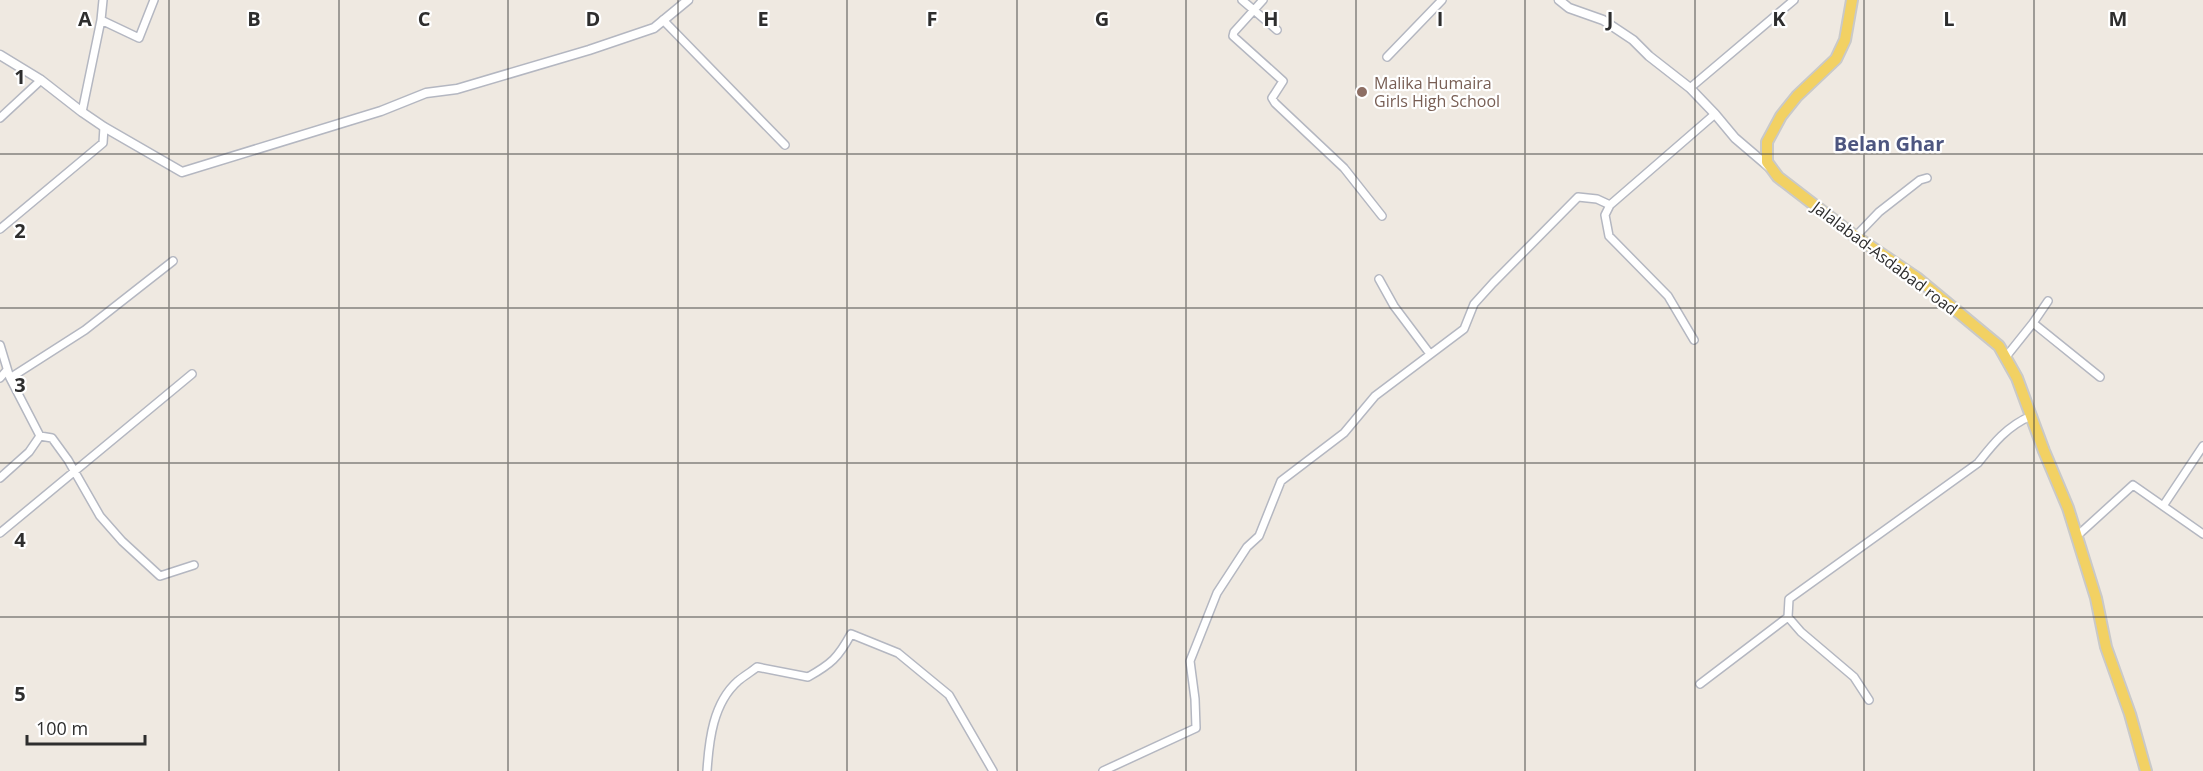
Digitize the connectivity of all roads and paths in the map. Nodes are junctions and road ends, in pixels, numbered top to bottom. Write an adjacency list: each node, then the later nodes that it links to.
1 (103, 0): 11 (street)
2 (154, 0): 11 (street)
3 (688, 0): 12 (street)
4 (1242, 0): 10 (street)
5 (1263, 0): 10 (street)
6 (1442, 0): 15 (street)
7 (1560, 0): 17 (street)
8 (1794, 0): 17 (street)
9 (1852, 0): 23 (main road)
10 (1252, 11): 13 (street); 26 (street)
11 (101, 20): 18 (street)
12 (663, 20): 21 (street); 22 (street)
13 (1276, 30)
14 (0, 55): 16 (street)
15 (1387, 57)
16 (41, 80): 18 (street); 20 (street)
17 (1690, 88): 19 (street)
18 (82, 112): 21 (street)
19 (1716, 114): 23 (street); 25 (street)
20 (0, 118)
21 (104, 127): 27 (street)
22 (785, 145)
23 (1772, 169): 28 (main road, Jalalabad-Asdabad road)
24 (1927, 178): 28 (street)
25 (1611, 205): 33 (street); 35 (street)
26 (1382, 216)
27 (0, 229)
28 (1856, 236): 36 (main road, Jalalabad-Asdabad road)
29 (173, 261): 41 (street)
30 (1379, 279): 35 (street)
31 (2048, 301): 32 (street)
32 (2033, 323): 36 (street); 39 (street)
33 (1694, 340)
34 (0, 345): 37 (street)
35 (1430, 354): 57 (street)
36 (2005, 358): 42 (main road, Jalalabad-Asdabad road)
37 (7, 370): 40 (street); 41 (street)
38 (192, 374): 45 (street)
39 (2100, 377)
40 (0, 378)
41 (10, 378): 43 (street)
42 (2031, 416): 50 (main road, Jalalabad-Asdabad road); 52 (street)
43 (40, 436): 45 (street); 46 (street)
44 (2203, 446): 47 (street)
45 (74, 471): 48 (street); 51 (street)
46 (0, 478)
47 (2163, 506): 49 (street); 50 (street)
48 (0, 533)
49 (2203, 534)
50 (2077, 536): 58 (main road, Jalalabad-Asdabad road)
51 (194, 566)
52 (1788, 617): 53 (street); 54 (street)
53 (1700, 684)
54 (1869, 700)
55 (706, 771): 56 (street)
56 (993, 771)
57 (1102, 771)
58 (2146, 771)

